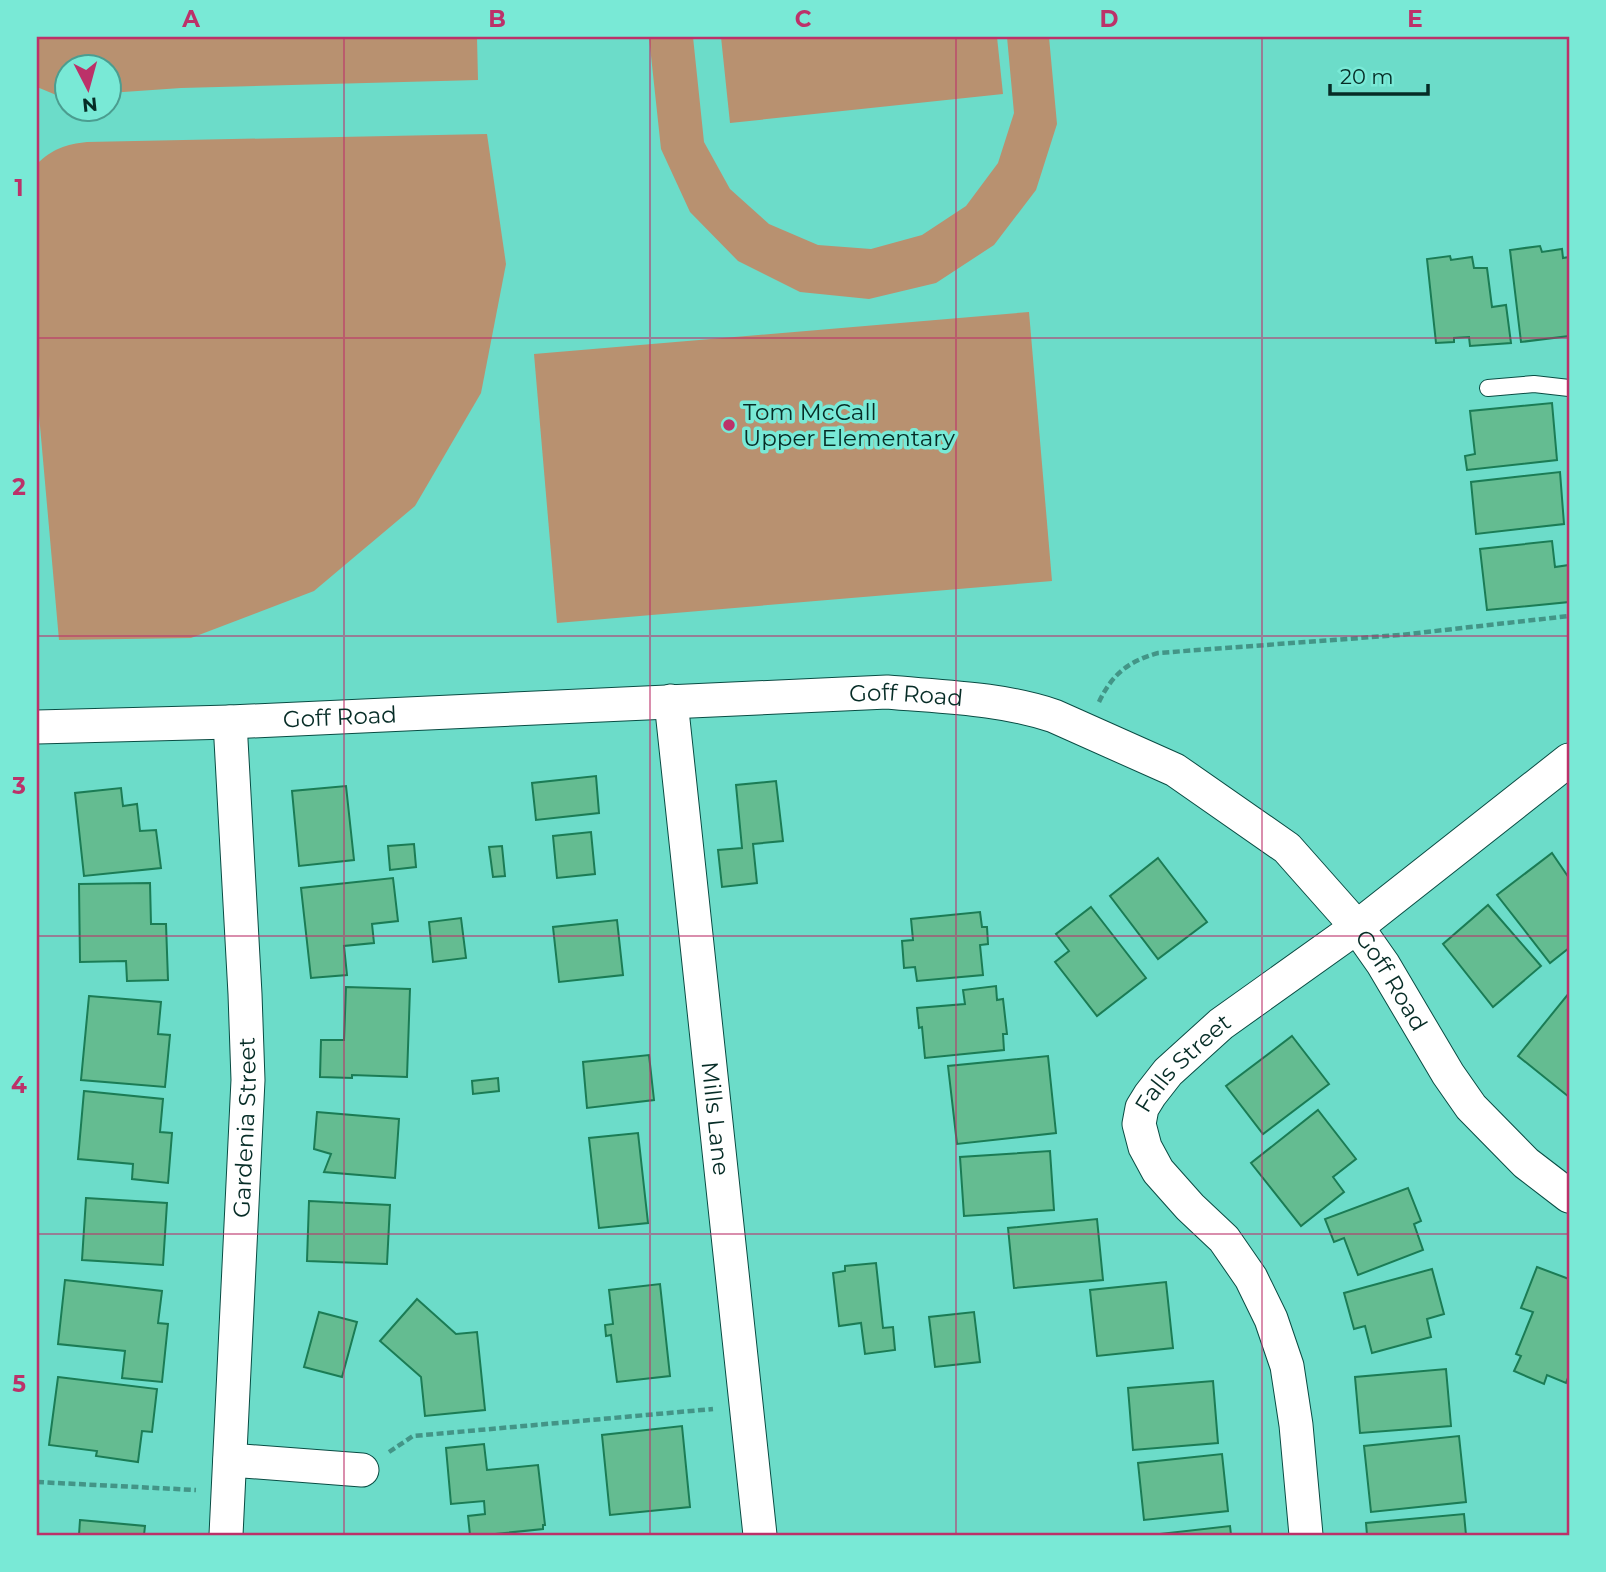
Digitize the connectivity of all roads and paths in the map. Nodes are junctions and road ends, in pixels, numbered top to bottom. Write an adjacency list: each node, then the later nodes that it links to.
1 (1488, 388): 2 (lane)
2 (1569, 388)
3 (1569, 615): 7 (path)
4 (671, 701): 5 (street, Goff Road); 7 (street, Goff Road); 11 (street, Mills Lane)
5 (230, 722): 6 (street, Goff Road); 13 (street, Gardenia Street)
6 (37, 727)
7 (1086, 730): 9 (street, Goff Road)
8 (1569, 760): 9 (street, Falls Street)
9 (1357, 928): 10 (street, Goff Road); 17 (street, Falls Street)
10 (1569, 1196)
11 (746, 1406): 12 (path); 16 (street, Mills Lane)
12 (362, 1470): 13 (street)
13 (229, 1476): 14 (path); 15 (street, Gardenia Street)
14 (37, 1482)
15 (226, 1535)
16 (760, 1535)
17 (1306, 1535)

